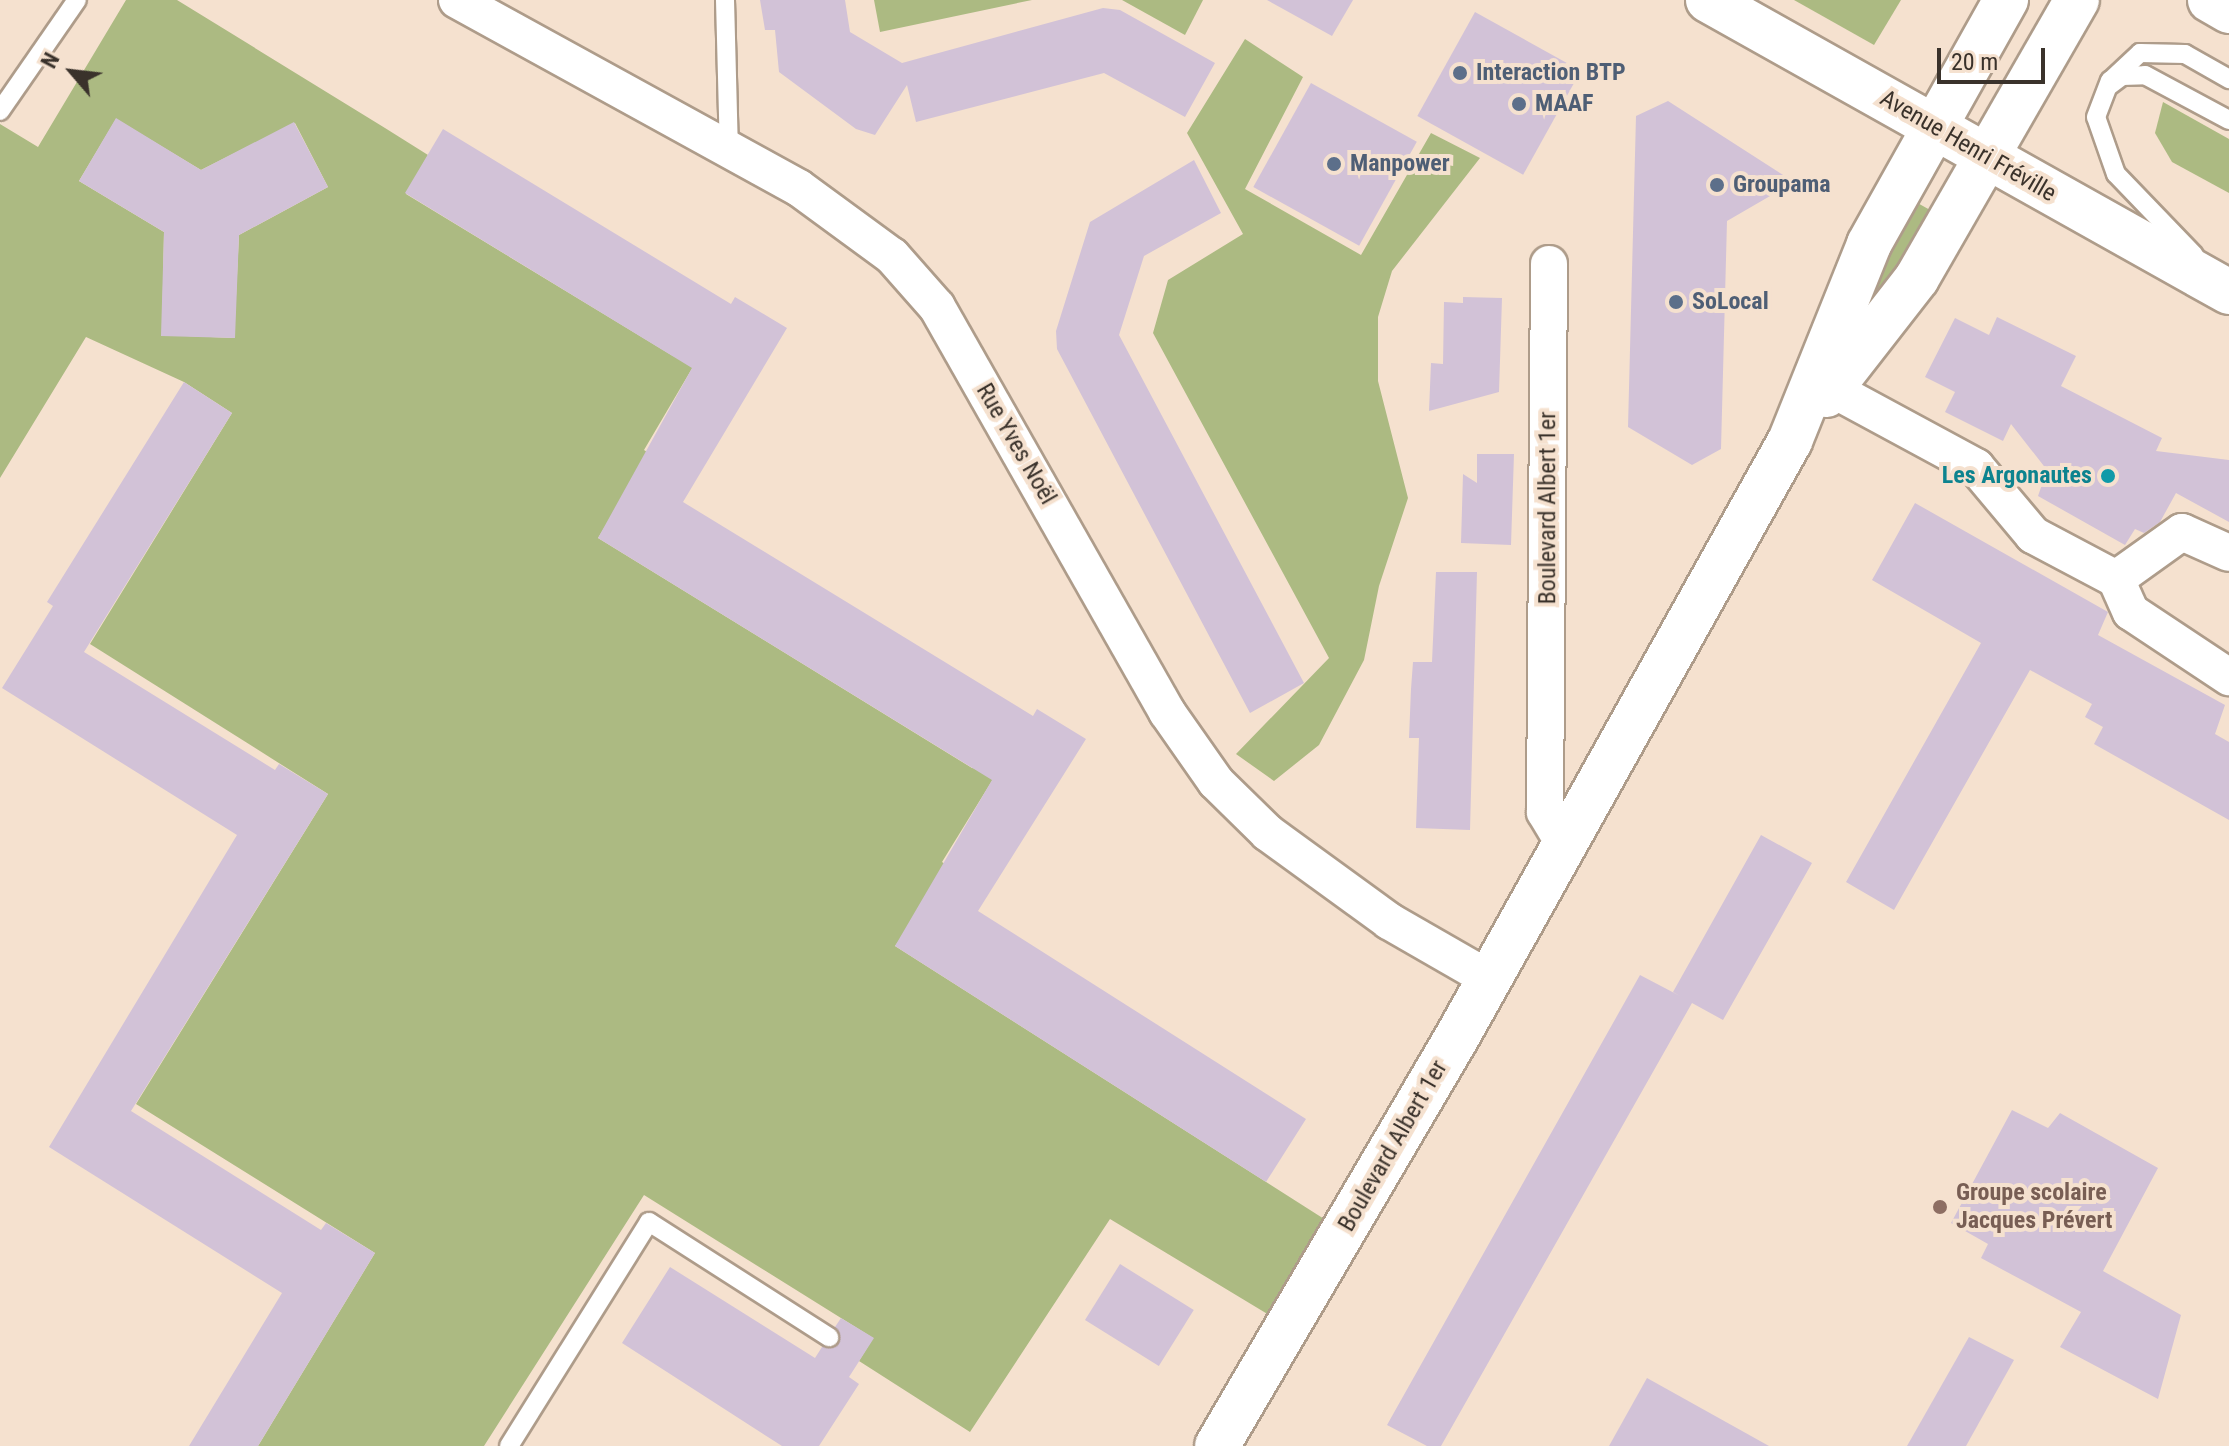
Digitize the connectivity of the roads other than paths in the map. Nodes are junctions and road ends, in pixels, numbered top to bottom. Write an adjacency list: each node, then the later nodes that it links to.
1 (77, 0): 11 (lane)
2 (457, 0): 14 (street, Rue Yves Noël)
3 (725, 0): 14 (lane)
4 (1708, 0): 13 (street, Avenue Henri Fréville)
5 (2006, 0): 13 (street, Boulevard Albert 1er)
6 (2077, 0): 15 (street, Boulevard Albert 1er)
7 (2210, 0): 8 (street)
8 (2229, 11)
9 (2229, 79): 10 (lane)
10 (2103, 94): 12 (lane); 17 (lane)
11 (0, 111)
12 (2229, 120)
13 (1935, 127): 15 (street, Avenue Henri Fréville); 20 (street, Boulevard Albert 1er)
14 (729, 149): 25 (street, Rue Yves Noël)
15 (1987, 157): 18 (street, Avenue Henri Fréville); 19 (street, Boulevard Albert 1er)
16 (1549, 264): 24 (street, Boulevard Albert 1er)
17 (2229, 286)
18 (2229, 292)
19 (1832, 389): 20 (street, Boulevard Albert 1er); 22 (street)
20 (1790, 441): 24 (street, Boulevard Albert 1er)
21 (2229, 553): 22 (street)
22 (2116, 579): 23 (street)
23 (2229, 677)
24 (1564, 844): 25 (street, Boulevard Albert 1er)
25 (1490, 979): 28 (street, Boulevard Albert 1er)
26 (829, 1337): 27 (lane)
27 (509, 1446)
28 (1217, 1446)

